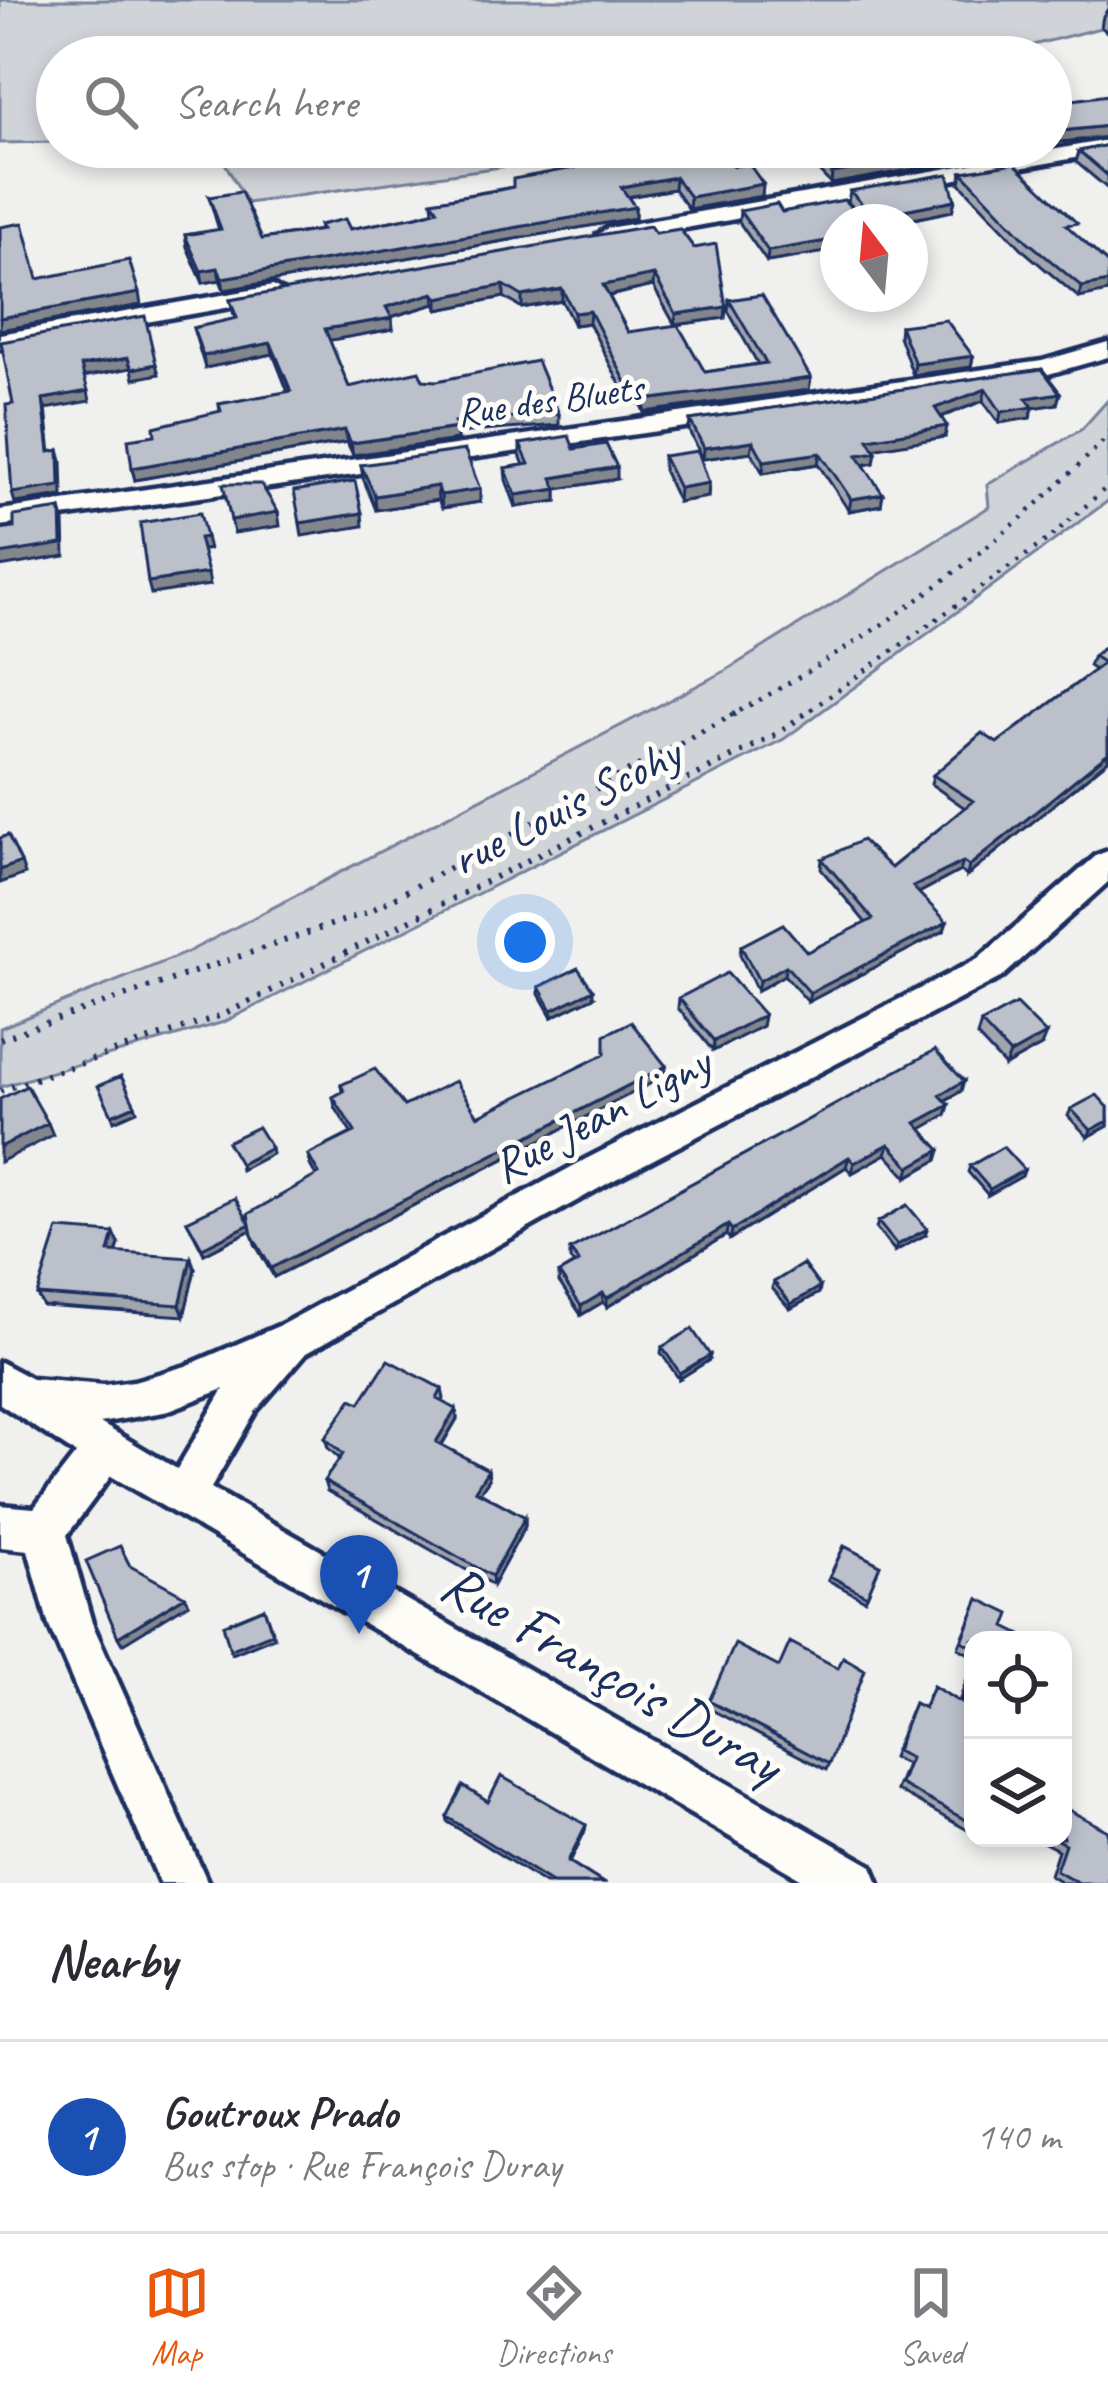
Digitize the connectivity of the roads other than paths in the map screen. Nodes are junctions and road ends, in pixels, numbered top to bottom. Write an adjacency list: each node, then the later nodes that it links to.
1 (1108, 146): 2 (street)
2 (1072, 152)
3 (984, 168): 4 (street)
4 (574, 241)
5 (298, 289): 6 (street)
6 (0, 341)
7 (1108, 349): 8 (street, Rue des Bluets)
8 (0, 518)
9 (1105, 871): 10 (street, Rue Jean Ligny)
10 (292, 1340): 11 (street); 13 (street, Rue Jean Ligny)
11 (6, 1386): 12 (street, Rue François Duray)
12 (105, 1450): 13 (street, Rue François Duray); 14 (street)
13 (184, 1496): 16 (street, Rue François Duray)
14 (22, 1528): 15 (street)
15 (184, 1883)
16 (855, 1883)

